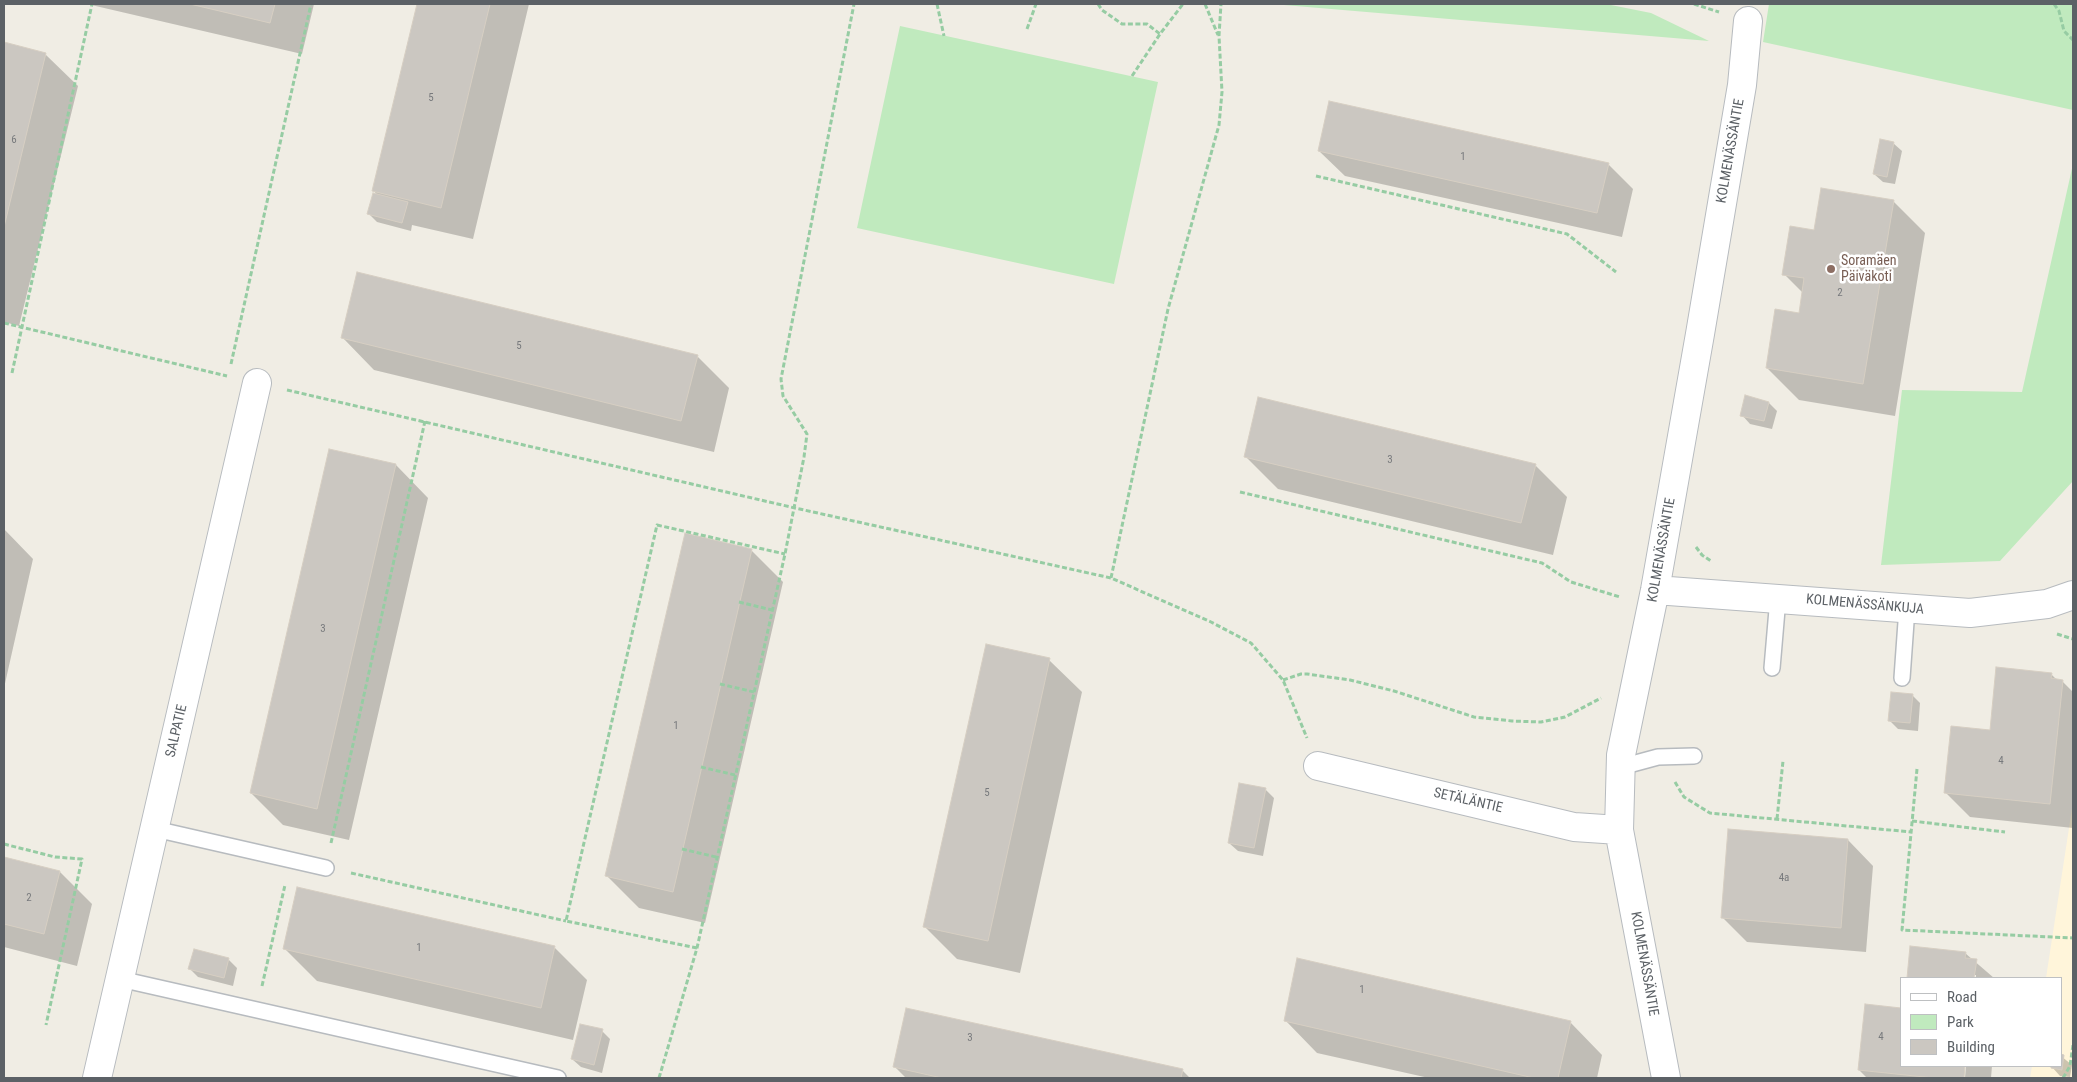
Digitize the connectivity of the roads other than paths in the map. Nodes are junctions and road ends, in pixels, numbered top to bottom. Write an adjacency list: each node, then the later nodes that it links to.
1 (1748, 21): 3 (street, KOLMENÄSSÄNTIE)
2 (257, 383): 12 (street, SALPATIE)
3 (1655, 590): 5 (street, KOLMENÄSSÄNKUJA); 11 (street, KOLMENÄSSÄNTIE)
4 (2073, 595): 6 (street, KOLMENÄSSÄNKUJA)
5 (1778, 598): 6 (street, KOLMENÄSSÄNKUJA); 7 (lane)
6 (1907, 608): 8 (lane)
7 (1772, 668)
8 (1902, 678)
9 (1694, 756): 11 (lane)
10 (1318, 766): 13 (street, SETÄLÄNTIE)
11 (1621, 767): 13 (street, KOLMENÄSSÄNTIE)
12 (155, 829): 14 (lane); 15 (street, SALPATIE)
13 (1619, 830): 18 (street, KOLMENÄSSÄNTIE)
14 (326, 868)
15 (120, 979): 16 (street, SALPATIE); 17 (lane)
16 (97, 1078)
17 (558, 1078)
18 (1666, 1078)

